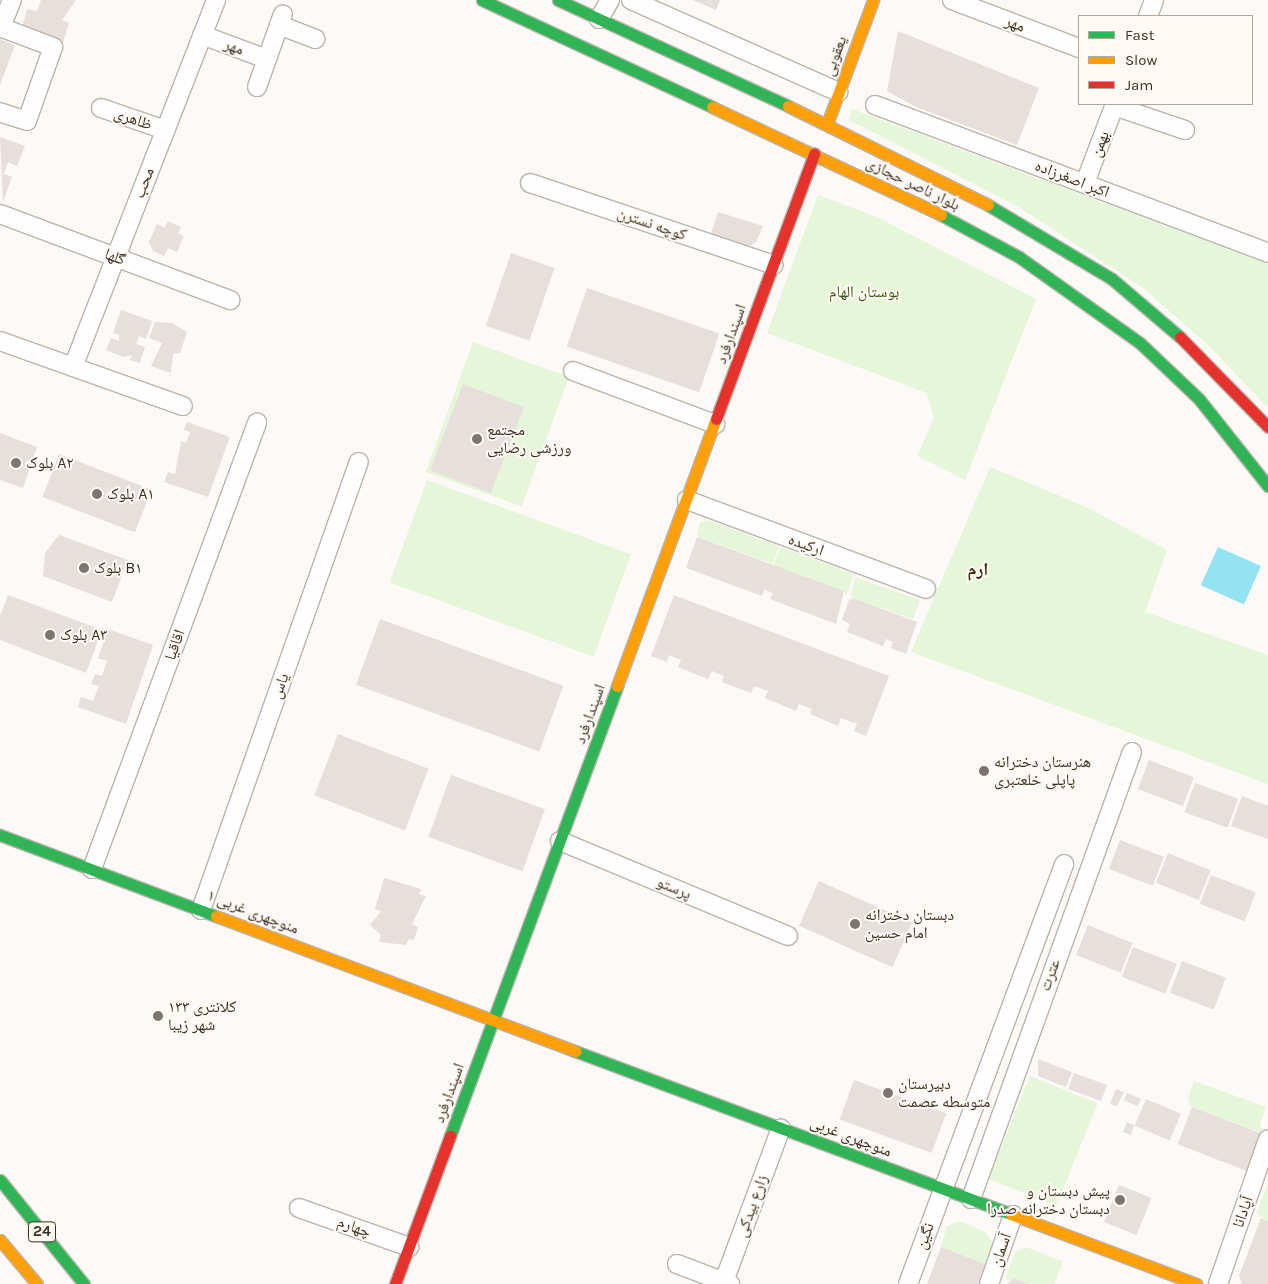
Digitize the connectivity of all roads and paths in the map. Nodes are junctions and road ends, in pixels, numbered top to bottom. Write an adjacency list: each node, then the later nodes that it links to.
1 (12, 0): 13 (street)
2 (216, 0): 15 (street, محب)
3 (466, 0): 14 (main road)
4 (482, 0): 14 (main road, بلوار ناصر حجازی)
5 (558, 0): 12 (main road, بلوار ناصر حجازی)
6 (610, 0): 12 (street)
7 (631, 0): 20 (street)
8 (873, 0): 20 (main road, یعقوبی)
9 (952, 0): 17 (street, مهر)
10 (1154, 0): 11 (street)
11 (1148, 15)
12 (599, 19): 25 (main road, بلوار ناصر حجازی)
13 (0, 27): 24 (street)
14 (545, 32): 28 (main road, بلوار ناصر حجازی)
15 (202, 35): 18 (street, مهر); 26 (street, محب)
16 (315, 39): 18 (street)
17 (1078, 48)
18 (267, 59): 19 (street)
19 (257, 87)
20 (839, 92): 25 (main road, یعقوبی)
21 (875, 105): 30 (street, اکبر اصغرزاده)
22 (1114, 105): 27 (street); 30 (street, بهمن)
23 (101, 108): 26 (street, ظاهری)
24 (0, 112)
25 (827, 124): 42 (main road, بلوار ناصر حجازی)
26 (165, 130): 33 (street, محب)
27 (1185, 130)
28 (814, 154): 34 (main road, اسپندارفرد); 44 (main road, بلوار ناصر حجازی)
29 (530, 183): 34 (street, کوچه نسترن)
30 (1085, 184): 32 (street, اکبر اصغرزاده)
31 (0, 214): 33 (street, گلها)
32 (1268, 253)
33 (115, 257): 35 (street, گلها); 37 (street, محب)
34 (774, 265): 41 (main road, اسپندارفرد)
35 (230, 300)
36 (0, 341): 37 (street)
37 (73, 367): 39 (street)
38 (573, 371): 41 (street)
39 (183, 406)
40 (257, 422): 51 (street, اقاقیا)
41 (715, 424): 45 (main road, اسپندارفرد)
42 (1268, 427)
43 (359, 462): 52 (street, یاس)
44 (1268, 486)
45 (687, 500): 46 (street, ارکیده); 49 (main road, اسپندارفرد)
46 (926, 589)
47 (1132, 752): 59 (street, عترت)
48 (0, 835): 51 (main road, منوچهری غربی ۱)
49 (560, 840): 53 (street, پرستو); 54 (main road, اسپندارفرد)
50 (1064, 864): 58 (street, نگین)
51 (92, 869): 52 (main road, منوچهری غربی ۱)
52 (201, 910): 54 (main road, منوچهری غربی ۱)
53 (788, 936)
54 (494, 1020): 55 (main road, منوچهری غربی); 63 (main road, اسپندارفرد)
55 (781, 1128): 58 (main road, منوچهری غربی); 65 (street, زارع بیدکی)
56 (1268, 1140): 72 (street, آپادانا)
57 (0, 1180): 67 (main road, 24)
58 (943, 1189): 59 (main road, منوچهری غربی); 69 (street, نگین)
59 (971, 1199): 61 (main road, منوچهری غربی)
60 (300, 1208): 63 (street, چهارم)
61 (1013, 1215): 70 (street, آسمان); 71 (main road, منوچهری غربی)
62 (0, 1240): 66 (main road, 24)
63 (409, 1247): 68 (main road, اسپندارفرد)
64 (677, 1264): 65 (street)
65 (726, 1283)
66 (37, 1284)
67 (84, 1284)
68 (395, 1284)
69 (908, 1284)
70 (990, 1284)
71 (1196, 1284)
72 (1218, 1284)

